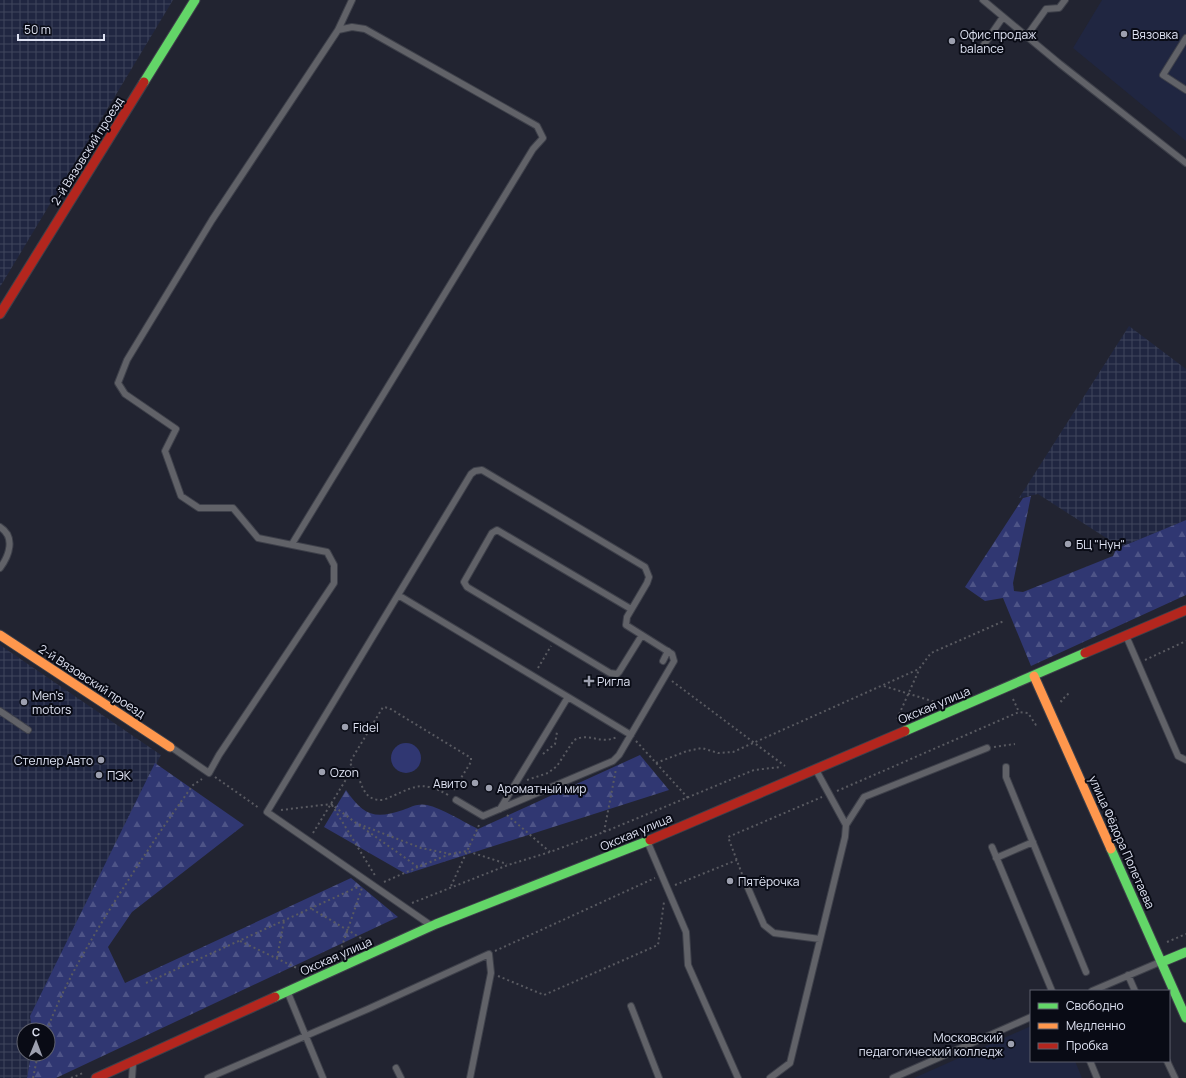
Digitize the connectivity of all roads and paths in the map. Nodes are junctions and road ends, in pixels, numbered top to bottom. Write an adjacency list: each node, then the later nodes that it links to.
1 (195, 0): 12 (main road, 2-й Вязовский проезд)
2 (352, 0): 6 (lane)
3 (984, 0): 5 (lane)
4 (1065, 0): 7 (lane)
5 (1003, 17): 7 (lane); 9 (lane)
6 (338, 30): 14 (lane); 14 (lane)
7 (1026, 37): 11 (lane)
8 (1186, 38): 10 (lane)
9 (981, 49)
10 (1186, 90)
11 (1186, 163)
12 (0, 314)
13 (0, 527): 15 (lane)
14 (292, 544): 53 (lane)
15 (0, 568)
16 (398, 595): 17 (lane); 30 (lane); 60 (lane)
17 (632, 609): 21 (lane); 21 (lane)
18 (1186, 610): 22 (main road, Окская улица)
19 (1004, 621): 29 (path)
20 (0, 634): 44 (main road, 2-й Вязовский проезд)
21 (642, 635): 25 (lane)
22 (1126, 636): 27 (lane); 32 (main road, Окская улица)
23 (1186, 641): 27 (path)
24 (552, 644): 30 (path)
25 (668, 651): 26 (lane); 31 (lane)
26 (663, 660)
27 (1138, 663): 47 (lane)
28 (1031, 666): 32 (lane)
29 (919, 669): 33 (path); 34 (path)
30 (533, 676): 35 (lane)
31 (666, 676): 41 (lane); 42 (path)
32 (1034, 676): 52 (main road, Окская улица); 98 (main road, улица Фёдора Полетаева)
33 (883, 686): 34 (path); 42 (path)
34 (908, 694): 36 (path); 38 (path)
35 (568, 697): 41 (lane); 54 (lane)
36 (937, 702)
37 (0, 711): 40 (lane)
38 (894, 725)
39 (1036, 725): 55 (path)
40 (28, 730)
41 (629, 734): 46 (lane); 48 (path); 54 (path)
42 (754, 743): 48 (path); 49 (path)
43 (1015, 744): 45 (path)
44 (170, 747): 53 (lane)
45 (987, 748): 63 (lane)
46 (619, 755): 58 (lane); 64 (path)
47 (1186, 760)
48 (656, 763): 64 (path)
49 (785, 766)
50 (1006, 767): 67 (lane)
51 (353, 768): 51 (path); 57 (path)
52 (816, 769): 55 (lane); 66 (main road, Окская улица)
53 (209, 773): 59 (path); 111 (path)
54 (515, 785): 58 (lane)
55 (829, 794): 63 (lane); 73 (path)
56 (456, 800): 61 (lane)
57 (331, 804): 60 (path); 62 (path); 65 (path); 77 (path)
58 (500, 809): 61 (lane); 70 (path)
59 (260, 810)
60 (267, 812): 87 (lane)
61 (483, 816): 69 (path)
62 (356, 823): 71 (path); 75 (path)
63 (846, 825): 90 (lane)
64 (604, 832): 70 (path)
65 (312, 835)
66 (647, 841): 76 (lane); 87 (main road, Окская улица)
67 (1033, 842): 72 (lane); 100 (lane)
68 (992, 847): 72 (lane)
69 (467, 851): 71 (path); 74 (path); 81 (path)
70 (550, 852): 74 (path)
71 (451, 854): 75 (path)
72 (996, 858): 104 (lane)
73 (737, 860): 78 (path); 79 (path)
74 (508, 865): 81 (path)
75 (418, 867): 83 (path)
76 (662, 875): 80 (lane); 95 (path)
77 (376, 877)
78 (745, 881): 90 (lane)
79 (681, 882): 80 (path); 82 (path)
80 (667, 886): 101 (path); 126 (lane)
81 (451, 887): 84 (path)
82 (683, 887)
83 (386, 888)
84 (408, 904)
85 (312, 909): 86 (path); 88 (path); 88 (path)
86 (284, 921): 91 (path); 97 (path)
87 (432, 926): 107 (main road, Окская улица)
88 (347, 930): 93 (path); 96 (path)
89 (1186, 934): 92 (path)
90 (820, 939): 127 (lane)
91 (240, 941): 97 (path); 103 (path)
92 (1167, 942)
93 (372, 944)
94 (1186, 952): 98 (main road)
95 (489, 954): 101 (lane); 112 (lane)
96 (339, 955)
97 (277, 958): 99 (path)
98 (1162, 962): 102 (lane); 110 (main road, улица Фёдора Полетаева)
99 (303, 971)
100 (1086, 972)
101 (491, 973): 124 (lane)
102 (1128, 975): 105 (lane); 106 (lane)
103 (146, 983)
104 (1052, 990)
105 (1094, 990)
106 (1135, 990)
107 (287, 992): 112 (lane); 113 (main road, Окская улица)
108 (631, 1006): 125 (lane)
109 (1030, 1017): 128 (lane)
110 (1186, 1018)
111 (50, 1022)
112 (306, 1035): 121 (lane); 122 (lane)
113 (133, 1061): 119 (main road, Окская улица); 120 (lane)
114 (36, 1062): 118 (path)
115 (1090, 1062): 129 (lane)
116 (1167, 1062): 130 (lane)
117 (396, 1068): 123 (lane)
118 (33, 1078)
119 (96, 1078)
120 (132, 1078)
121 (208, 1078)
122 (323, 1078)
123 (401, 1078)
124 (470, 1078)
125 (659, 1078)
126 (738, 1078)
127 (770, 1078)
128 (893, 1078)
129 (1097, 1078)
130 (1175, 1078)

